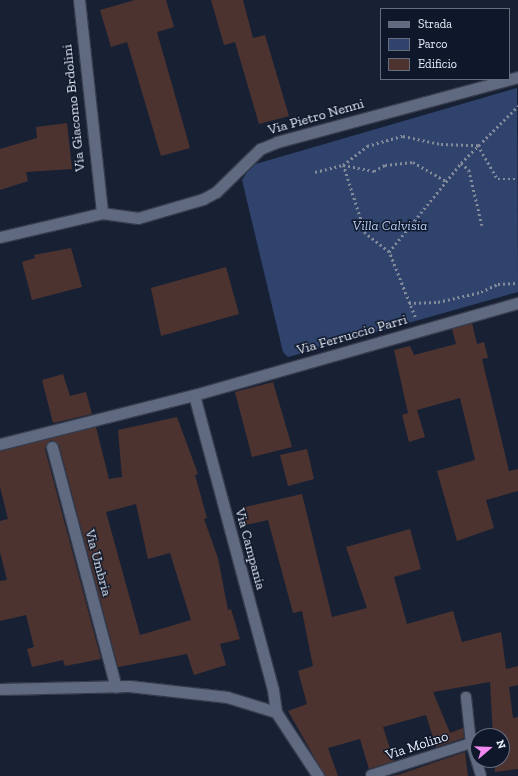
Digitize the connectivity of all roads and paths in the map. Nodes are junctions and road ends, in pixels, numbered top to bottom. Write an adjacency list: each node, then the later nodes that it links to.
1 (79, 0): 10 (street, Via Giacomo Brdolini)
2 (507, 80): 10 (street, Via Pietro Nenni)
3 (518, 106): 4 (path)
4 (478, 145): 5 (path); 6 (path); 8 (path)
5 (461, 163): 9 (path); 11 (path)
6 (343, 165): 7 (path); 9 (path); 13 (path)
7 (315, 172)
8 (518, 179)
9 (446, 181): 13 (path)
10 (102, 213): 12 (street, Via Pietro Nenni)
11 (482, 225)
12 (0, 237)
13 (389, 252): 15 (path)
14 (518, 283): 15 (path)
15 (409, 303): 17 (path)
16 (518, 303): 17 (street, Via Ferruccio Parri)
17 (419, 331): 18 (street, Via Ferruccio Parri)
18 (194, 395): 19 (street, Via Ferruccio Parri); 24 (street, Via Campania)
19 (0, 444)
20 (52, 447): 21 (street, Via Umbria)
21 (116, 687): 22 (street); 24 (street)
22 (0, 689)
23 (466, 697): 25 (lane, Via Molino)
24 (276, 712): 28 (street)
25 (470, 734)
26 (470, 743): 27 (lane, Via Molino)
27 (371, 775)
28 (318, 776)

